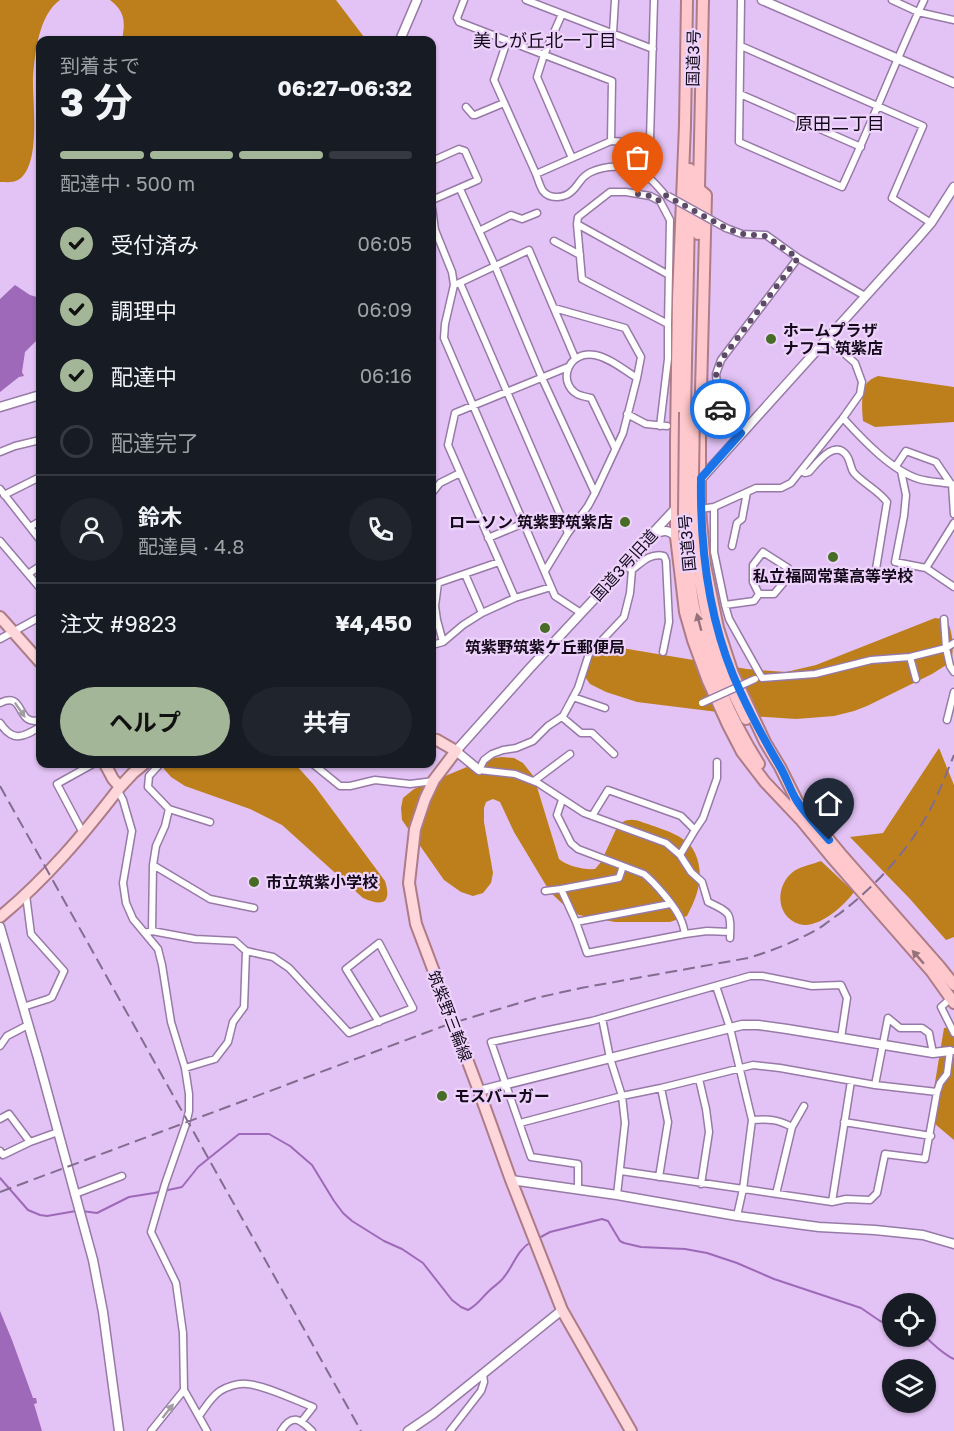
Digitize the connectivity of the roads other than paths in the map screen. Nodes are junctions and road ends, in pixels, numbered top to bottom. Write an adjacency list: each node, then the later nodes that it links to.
1 (417, 0): 15 (street)
2 (464, 0): 16 (street)
3 (526, 0): 12 (street)
4 (615, 0): 14 (street)
5 (654, 0): 18 (street)
6 (694, 0): 31 (highway, 国道3号); 34 (highway, 国道3号); 38 (highway)
7 (741, 0): 17 (street)
8 (762, 0): 20 (street)
9 (892, 0): 11 (street)
10 (924, 0): 11 (street)
11 (918, 12): 13 (street); 20 (street)
12 (562, 14): 14 (street); 19 (street)
13 (954, 20)
14 (613, 33): 18 (street)
15 (402, 36)
16 (507, 41): 19 (street); 23 (street)
17 (741, 46): 22 (street); 24 (street)
18 (653, 49): 26 (street)
19 (544, 55): 26 (street); 28 (street)
20 (897, 59): 21 (street); 24 (street)
21 (954, 83)
22 (740, 94): 27 (street); 27 (street)
23 (504, 103): 25 (street); 30 (street)
24 (879, 106): 27 (street); 40 (street)
25 (466, 107)
26 (611, 141): 28 (street)
27 (861, 147)
28 (572, 158): 30 (street)
29 (436, 159): 33 (street)
30 (536, 174): 35 (street)
31 (690, 180): 38 (highway); 62 (highway, 国道3号)
32 (954, 187): 40 (street, 国道3号旧道)
33 (460, 189): 36 (street); 42 (street)
34 (699, 189): 62 (highway, 国道3号); 74 (highway)
35 (667, 195): 37 (street); 46 (street, bridge)
36 (436, 198)
37 (660, 201): 41 (street); 48 (street)
38 (681, 210): 82 (highway)
39 (537, 213): 42 (street)
40 (931, 223): 50 (street, 国道3号旧道)
41 (577, 224): 45 (street); 48 (street)
42 (479, 231): 47 (street)
43 (436, 232): 49 (street)
44 (554, 241): 45 (street)
45 (580, 255): 52 (street)
46 (798, 258): 50 (street); 65 (street)
47 (495, 266): 49 (street); 51 (street); 56 (street)
48 (669, 275): 52 (street)
49 (457, 284): 58 (street); 60 (street)
50 (865, 296): 53 (street, 国道3号旧道)
51 (554, 308): 54 (street); 57 (street)
52 (668, 324): 63 (street)
53 (828, 339): 64 (street); 67 (street, 国道3号旧道)
54 (575, 358): 55 (street); 57 (street)
55 (568, 368): 56 (street); 69 (street)
56 (542, 378): 58 (street); 80 (street)
57 (637, 378): 63 (street)
58 (507, 391): 60 (street); 89 (street)
59 (36, 396): 61 (street)
60 (473, 405): 73 (street); 86 (street)
61 (0, 407)
62 (689, 412): 94 (highway, 国道3号, bridge)
63 (627, 414): 69 (street)
64 (843, 418): 71 (street); 72 (street)
65 (726, 421): 66 (street); 67 (street)
66 (709, 426)
67 (741, 433): 74 (street, 国道3号旧道)
68 (36, 441): 70 (street)
69 (615, 448): 80 (street)
70 (0, 452)
71 (898, 469): 76 (street); 76 (street); 98 (street)
72 (801, 471): 79 (street); 103 (street)
73 (460, 473): 77 (street); 92 (street)
74 (701, 478): 82 (street, 国道3号旧道); 83 (highway)
75 (36, 479): 78 (street)
76 (952, 484): 84 (street)
77 (436, 488)
78 (2, 492): 88 (street)
79 (747, 492): 81 (street); 95 (street)
80 (595, 494): 89 (street)
81 (714, 507): 83 (street); 110 (street)
82 (676, 508): 91 (street, 国道3号旧道); 94 (highway)
83 (700, 509): 154 (highway)
84 (954, 514)
85 (36, 523): 88 (street)
86 (524, 523): 92 (street); 100 (street)
87 (954, 523): 98 (street)
88 (30, 527): 90 (street)
89 (568, 533): 100 (street)
90 (36, 535)
91 (651, 535): 94 (street); 97 (street, 国道3号旧道)
92 (488, 538): 96 (street)
93 (0, 541): 101 (street)
94 (686, 541): 154 (highway, 国道3号); 177 (highway, 国道3号, one-way to 94)
95 (732, 546)
96 (499, 562): 102 (street); 109 (street)
97 (628, 568): 112 (street, 国道3号旧道); 123 (street); 130 (street)
98 (926, 568): 107 (street)
99 (36, 569): 101 (street)
100 (545, 571): 106 (street)
101 (28, 574): 104 (street)
102 (465, 574): 105 (street); 111 (street)
103 (875, 575)
104 (36, 583)
105 (436, 585)
106 (551, 587): 109 (street); 112 (street)
107 (954, 587)
108 (759, 594): 108 (street); 110 (street)
109 (514, 598): 111 (street)
110 (724, 605): 127 (street)
111 (482, 613): 119 (street)
112 (581, 613): 140 (street, 国道3号旧道)
113 (0, 617): 117 (main road)
114 (36, 619): 117 (street)
115 (944, 619): 122 (street)
116 (436, 624): 119 (street)
117 (14, 632): 118 (street); 124 (main road)
118 (0, 639)
119 (443, 642): 121 (street)
120 (954, 643): 122 (street)
121 (436, 644)
122 (946, 648): 125 (street); 126 (street)
123 (663, 652)
124 (36, 657)
125 (910, 657): 127 (street); 128 (street)
126 (954, 672)
127 (758, 679): 132 (street, bridge)
128 (916, 679)
129 (954, 692): 135 (street)
130 (573, 697): 133 (street); 134 (street)
131 (0, 703): 136 (street, one-way to 136)
132 (702, 703)
133 (605, 708)
134 (562, 717): 142 (street); 149 (street)
135 (947, 720)
136 (36, 722)
137 (0, 723): 138 (street)
138 (36, 730)
139 (436, 740): 140 (main road)
140 (456, 751): 149 (street); 150 (main road, 筑紫野三輪線)
141 (570, 754): 151 (street)
142 (614, 754)
143 (717, 762): 158 (street)
144 (86, 768): 159 (street)
145 (107, 768): 152 (main road)
146 (139, 768): 152 (main road)
147 (156, 768): 155 (street)
148 (318, 768): 150 (street)
149 (479, 770): 151 (street)
150 (435, 780): 197 (main road, 筑紫野三輪線)
151 (534, 781): 153 (street)
152 (119, 789): 159 (main road); 172 (street)
153 (562, 800): 156 (street); 162 (street)
154 (798, 803): 175 (highway, 国道3号)
155 (168, 809): 157 (street); 161 (street)
156 (592, 816): 158 (street); 160 (street)
157 (210, 822)
158 (695, 830): 160 (street)
159 (83, 833): 165 (main road)
160 (680, 855): 173 (street)
161 (153, 865): 167 (street); 171 (street)
162 (623, 866): 163 (street); 166 (street)
163 (561, 889): 164 (street); 169 (street)
164 (545, 891)
165 (26, 895): 168 (main road); 178 (street)
166 (670, 904): 169 (street); 173 (street)
167 (254, 908)
168 (0, 917)
169 (576, 922): 173 (street)
170 (0, 927): 181 (street)
171 (152, 931): 172 (street); 174 (street)
172 (145, 933): 190 (street)
173 (685, 934)
174 (246, 951): 180 (street); 190 (street)
175 (954, 985)
176 (716, 986): 179 (street); 182 (street); 184 (street)
177 (952, 1001): 183 (street)
178 (26, 1006)
179 (602, 1018): 189 (street); 194 (street)
180 (379, 1022): 180 (street)
181 (28, 1025): 186 (street); 206 (street)
182 (729, 1028): 184 (street); 189 (street); 191 (street)
183 (954, 1033)
184 (841, 1038): 185 (street)
185 (882, 1045): 188 (street); 188 (street); 195 (street)
186 (0, 1046)
187 (952, 1051): 188 (street); 198 (street)
188 (933, 1053)
189 (610, 1058): 194 (street); 199 (street)
190 (185, 1068): 225 (street)
191 (738, 1068): 192 (street); 193 (street); 202 (street)
192 (699, 1079): 196 (street); 214 (street)
193 (850, 1081): 195 (street); 203 (street)
194 (504, 1084): 197 (street); 204 (street)
195 (875, 1085): 198 (street)
196 (661, 1088): 199 (street); 212 (street)
197 (479, 1091): 213 (main road, 筑紫野三輪線)
198 (937, 1092): 207 (street)
199 (622, 1096): 204 (street); 210 (street)
200 (804, 1106): 205 (street)
201 (0, 1119): 208 (street)
202 (752, 1120): 205 (street); 215 (street)
203 (844, 1122): 207 (street); 220 (street)
204 (520, 1123): 216 (street)
205 (792, 1127): 218 (street)
206 (58, 1132): 208 (street); 217 (street)
207 (931, 1136): 220 (street)
208 (30, 1142): 209 (street)
209 (0, 1151)
210 (621, 1171): 212 (street); 219 (street)
211 (122, 1176): 217 (street)
212 (659, 1177): 214 (street)
213 (511, 1180): 216 (street); 223 (main road, 筑紫野三輪線)
214 (701, 1184): 215 (street)
215 (743, 1189): 218 (street); 221 (street)
216 (578, 1190): 219 (street)
217 (75, 1194): 228 (street)
218 (776, 1194): 220 (street)
219 (617, 1195): 221 (street)
220 (832, 1202)
221 (737, 1216): 222 (street)
222 (954, 1244)
223 (562, 1310): 224 (street); 235 (main road, 筑紫野三輪線)
224 (483, 1374): 233 (street); 234 (street)
225 (184, 1390): 226 (street); 229 (street, one-way to 225)
226 (199, 1416): 227 (street); 230 (street)
227 (302, 1421): 231 (street); 232 (street)
228 (119, 1431)
229 (151, 1431)
230 (207, 1431)
231 (281, 1431)
232 (312, 1431)
233 (408, 1431)
234 (450, 1431)
235 (631, 1431)

